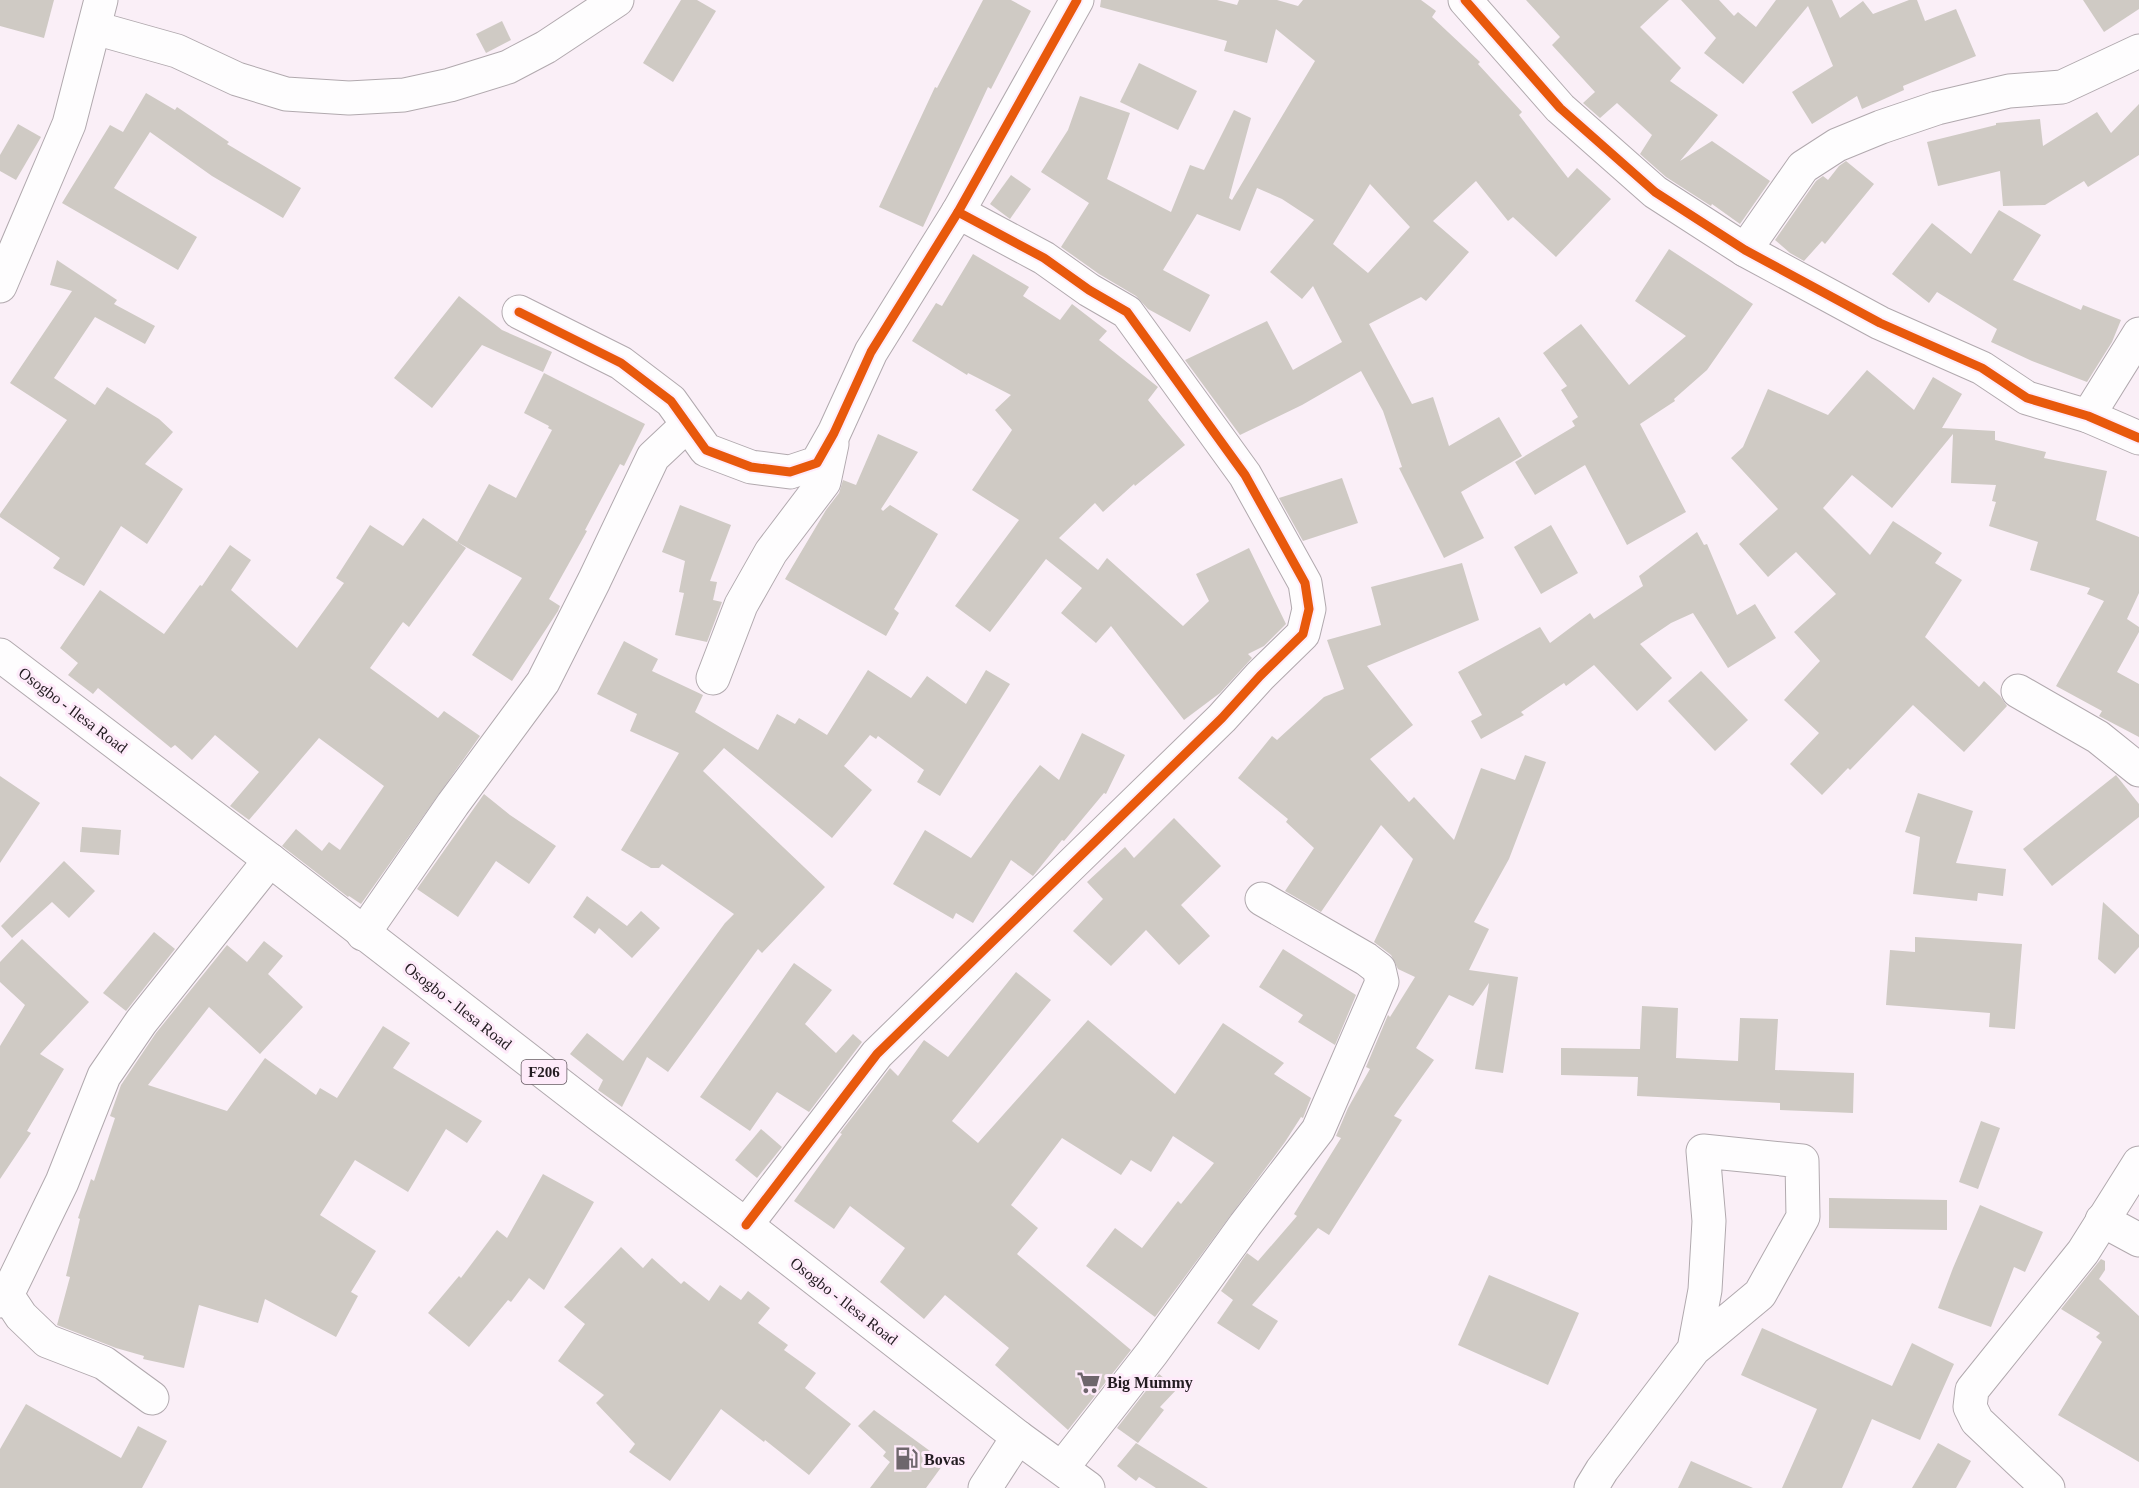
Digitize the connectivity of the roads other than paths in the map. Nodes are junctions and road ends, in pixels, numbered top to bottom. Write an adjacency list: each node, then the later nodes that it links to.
1 (617, 0): 4 (street)
2 (1077, 0): 6 (street)
3 (1465, 0): 7 (street)
4 (98, 14): 8 (street)
5 (2139, 51): 7 (street)
6 (958, 212): 13 (street); 24 (street)
7 (1745, 250): 11 (street)
8 (0, 286)
9 (519, 312): 12 (street)
10 (2139, 334): 11 (street)
11 (2088, 416): 14 (street)
12 (686, 426): 13 (street); 21 (street)
13 (834, 434): 16 (street)
14 (2139, 438)
15 (0, 655): 19 (street, Osogbo - Ilesa Road / F206)
16 (713, 678)
17 (2019, 692): 18 (street)
18 (2139, 770)
19 (270, 860): 21 (street, Osogbo - Ilesa Road / F206); 26 (street)
20 (1262, 899): 30 (street)
21 (363, 934): 24 (street, Osogbo - Ilesa Road / F206)
22 (2139, 1163): 23 (street)
23 (2102, 1220): 25 (street); 34 (street)
24 (746, 1225): 29 (street, Osogbo - Ilesa Road / F206)
25 (2139, 1240)
26 (4, 1298): 28 (street)
27 (1694, 1349): 27 (street); 33 (street)
28 (152, 1398)
29 (1018, 1437): 30 (street, Osogbo - Ilesa Road / F206); 31 (street)
30 (1062, 1468): 32 (street, Osogbo - Ilesa Road / F206)
31 (985, 1488)
32 (1088, 1488)
33 (1590, 1488)
34 (2048, 1488)

